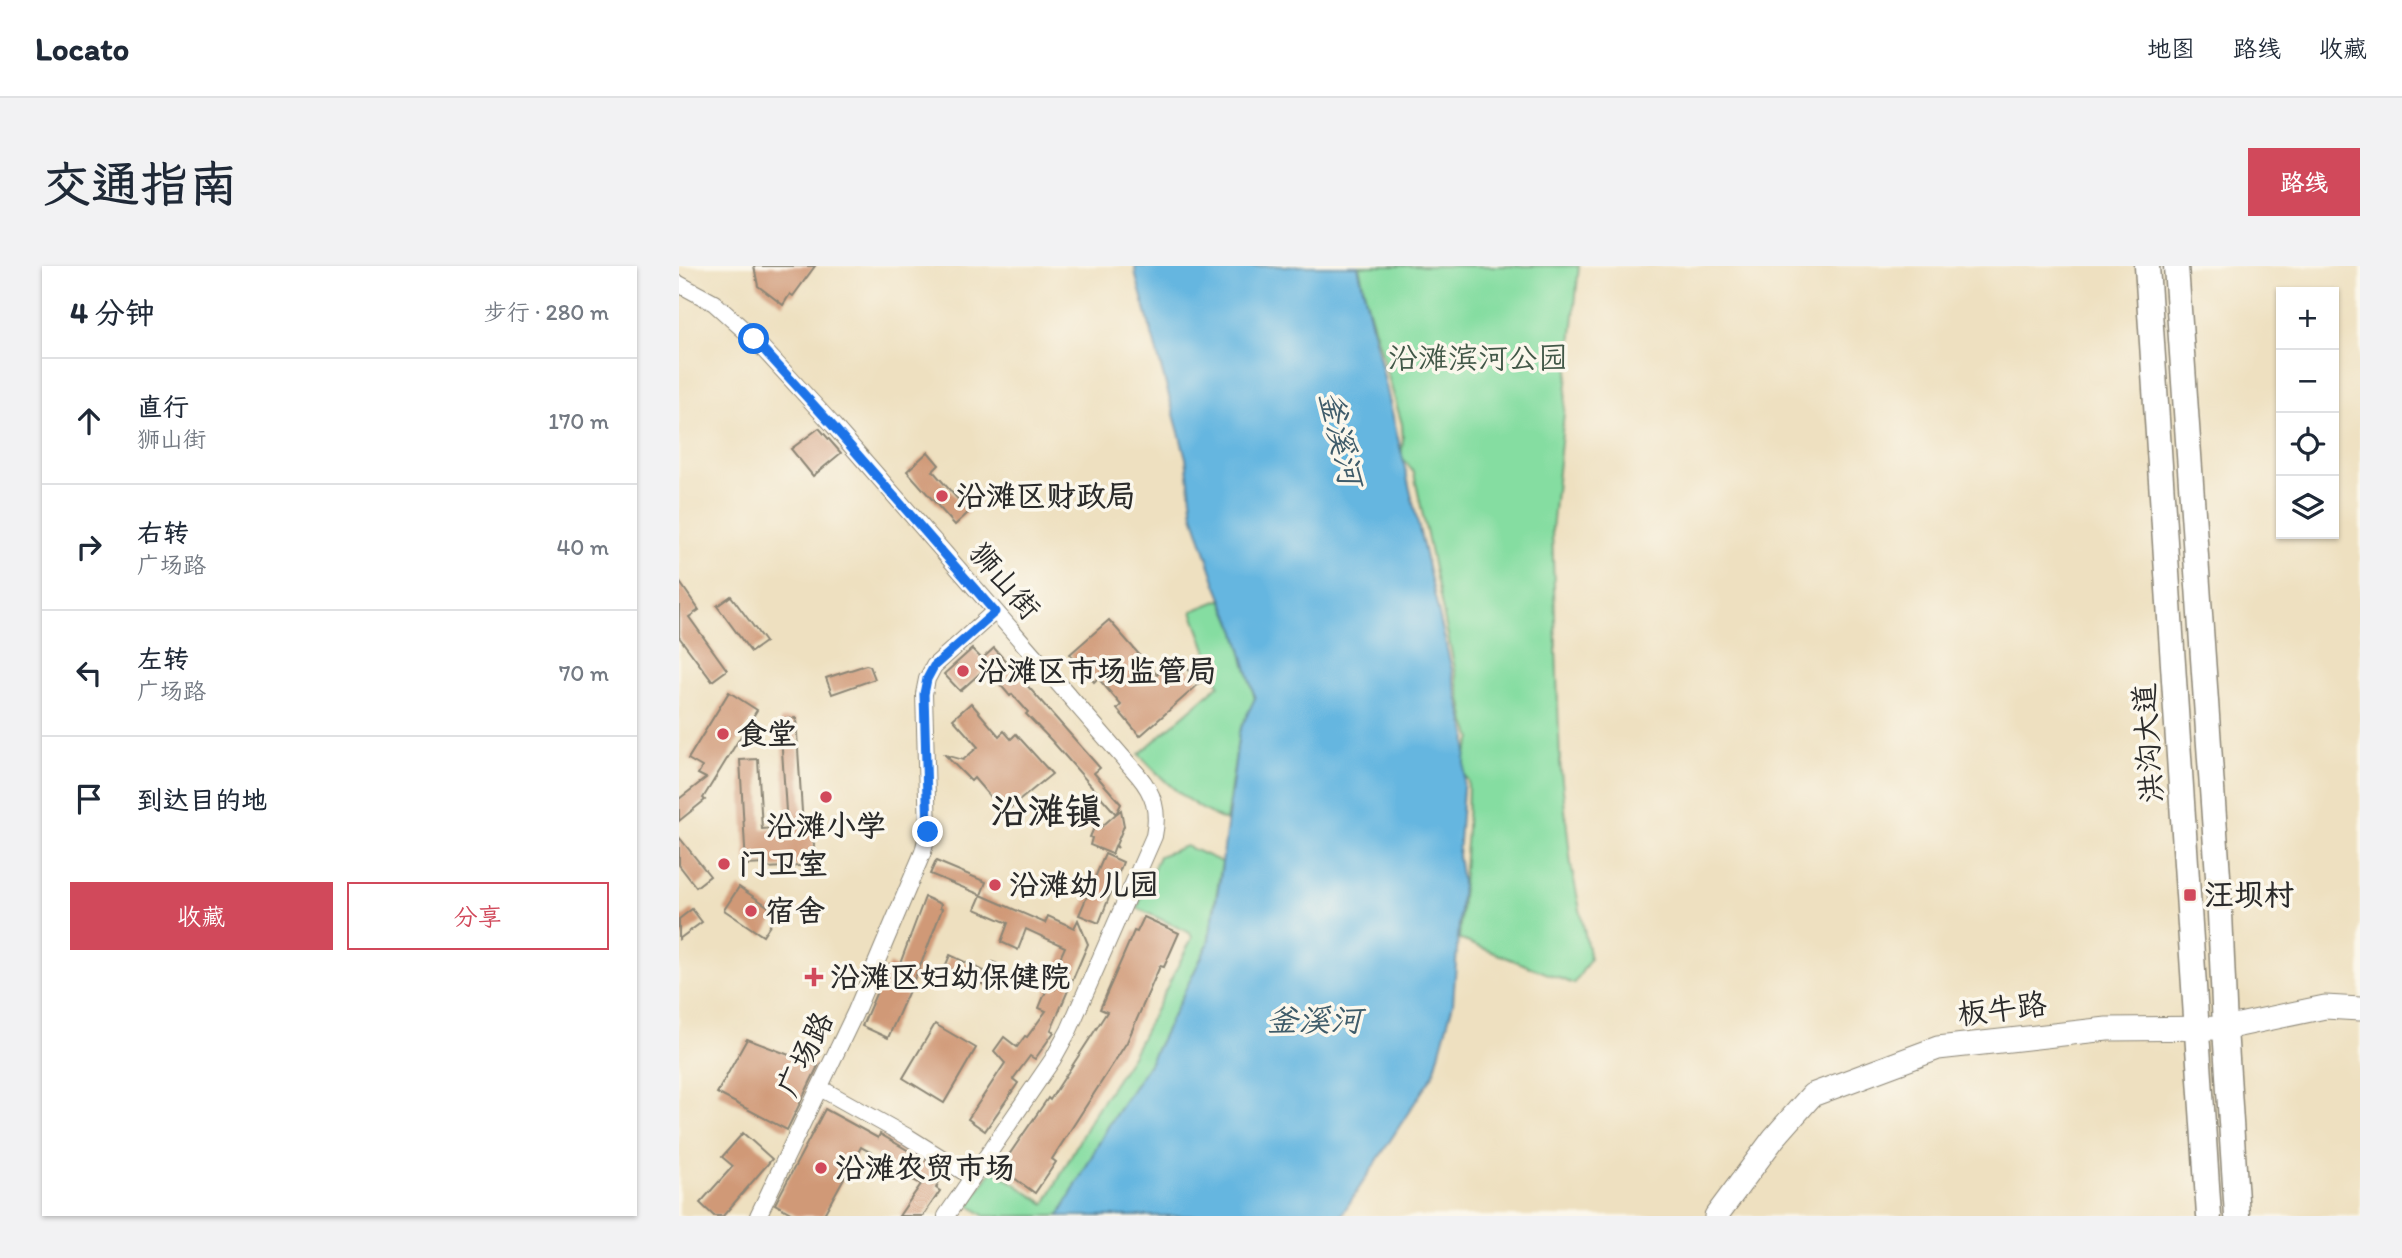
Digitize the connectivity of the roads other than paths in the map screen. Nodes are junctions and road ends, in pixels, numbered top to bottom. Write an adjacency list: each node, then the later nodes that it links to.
1 (2147, 266): 6 (main road, 洪沟大道)
2 (2176, 266): 7 (main road, 洪沟大道)
3 (679, 284): 4 (street, 狮山街)
4 (995, 612): 8 (street, 广场路); 9 (street, 狮山街)
5 (2360, 1009): 7 (main road, 板牛路)
6 (2197, 1027): 7 (main road, 板牛路); 12 (main road, 板牛路); 13 (main road, 洪沟大道)
7 (2225, 1028): 14 (main road, 洪沟大道)
8 (820, 1088): 9 (street); 10 (street, 广场路)
9 (972, 1177): 11 (street, 狮山街)
10 (758, 1216)
11 (946, 1216)
12 (1716, 1216)
13 (2209, 1216)
14 (2237, 1216)

